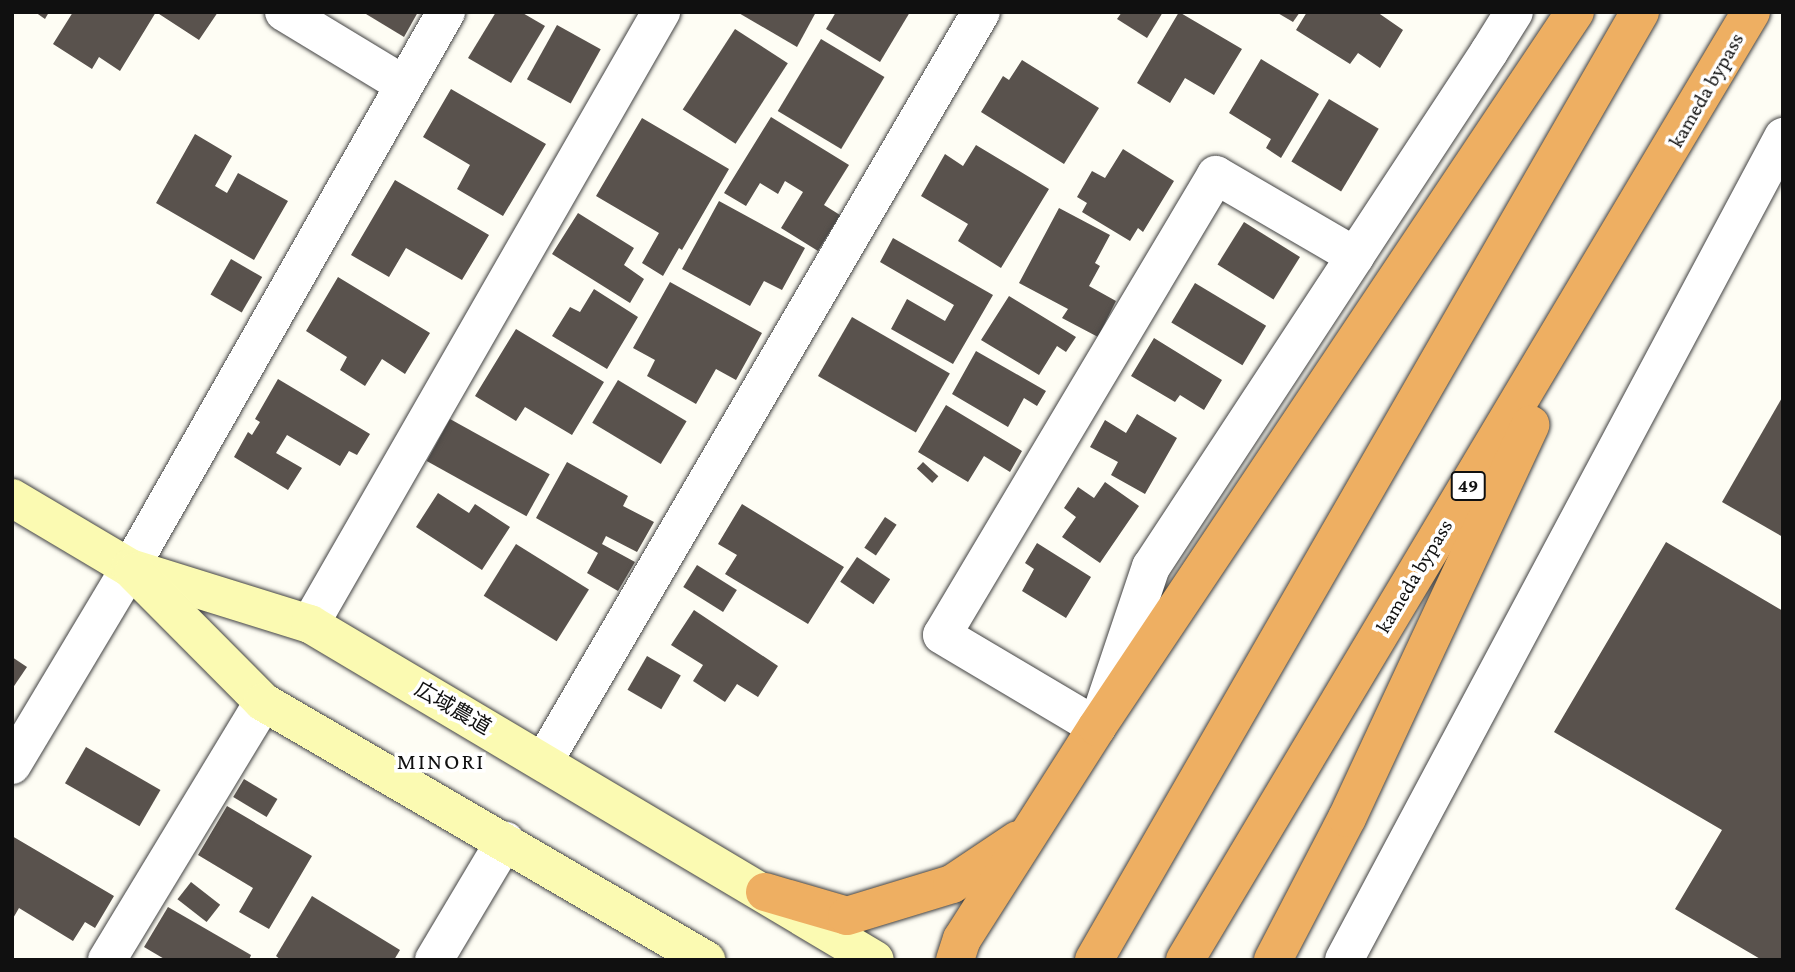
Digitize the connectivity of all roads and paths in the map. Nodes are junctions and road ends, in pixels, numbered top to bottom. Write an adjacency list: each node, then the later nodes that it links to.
1 (284, 12): 9 (street)
2 (446, 12): 9 (street)
3 (661, 12): 15 (street)
4 (981, 12): 18 (street)
5 (1514, 12): 12 (street)
6 (1575, 12): 17 (highway)
7 (1640, 12): 23 (highway)
8 (1751, 12): 11 (highway, kameda bypass / 49)
9 (402, 85): 14 (street)
10 (1783, 137): 31 (street)
11 (1610, 252): 29 (highway, kameda bypass / 49); 30 (highway)
12 (1355, 256): 17 (street); 17 (street)
13 (12, 498): 14 (street, 広域農道)
14 (130, 568): 15 (street, 広域農道); 16 (street); 19 (street)
15 (310, 624): 18 (street, 広域農道)
16 (263, 702): 21 (street); 24 (street)
17 (1097, 727): 20 (highway)
18 (544, 761): 22 (street, 広域農道)
19 (12, 765)
20 (1033, 830): 22 (highway); 28 (highway)
21 (505, 841): 25 (street); 26 (street)
22 (765, 892): 27 (street, 広域農道)
23 (1096, 957)
24 (107, 960)
25 (433, 960)
26 (706, 960)
27 (875, 960)
28 (955, 960)
29 (1185, 960)
30 (1273, 960)
31 (1344, 960)

